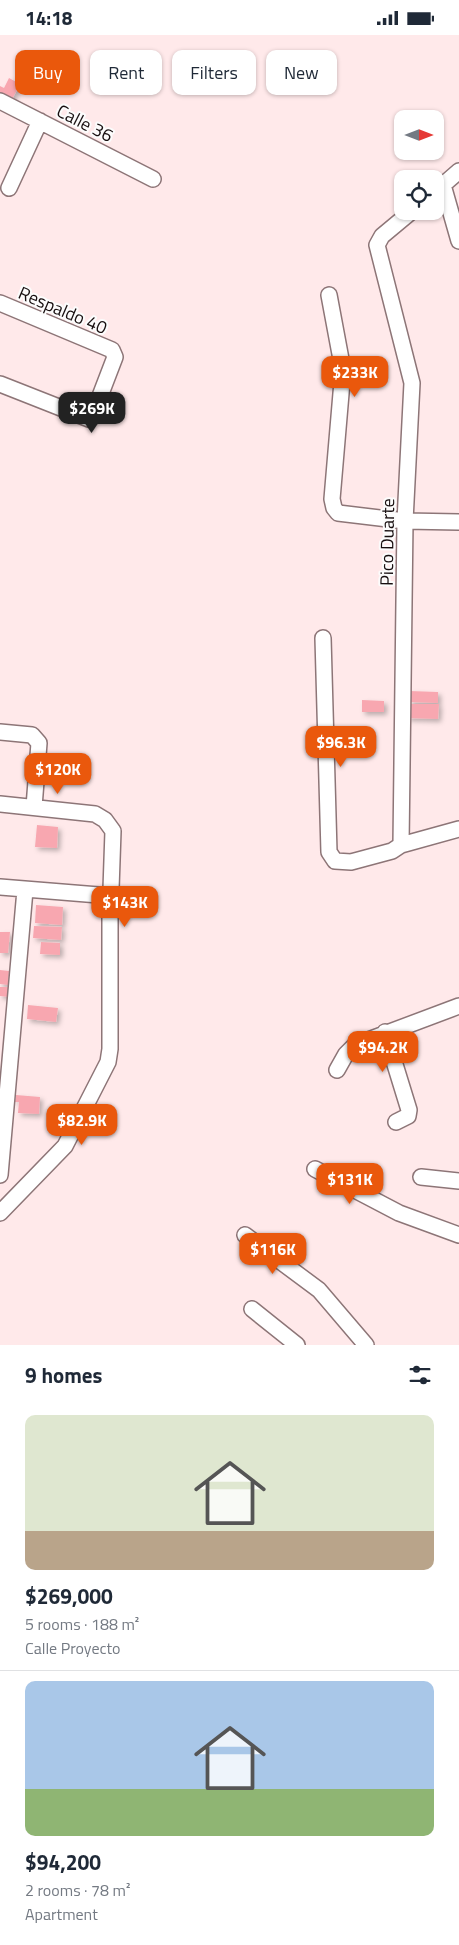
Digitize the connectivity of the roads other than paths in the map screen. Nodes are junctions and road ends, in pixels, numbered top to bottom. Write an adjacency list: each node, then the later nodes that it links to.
1 (0, 101): 2 (street, Calle 36)
2 (40, 121): 4 (street, Calle 36); 6 (street)
3 (459, 171): 5 (street)
4 (153, 179)
5 (444, 184)
6 (9, 188)
7 (444, 201): 9 (street)
8 (401, 220): 13 (street, Pico Duarte)
9 (459, 241)
10 (328, 295): 13 (street)
11 (0, 303): 12 (street, Respaldo 40)
12 (0, 384)
13 (405, 521): 14 (street); 20 (street, Pico Duarte)
14 (459, 522)
15 (323, 638): 20 (street)
16 (0, 731): 18 (street)
17 (0, 804): 18 (street)
18 (34, 807): 23 (street)
19 (459, 829): 20 (street)
20 (401, 845)
21 (0, 887): 22 (street)
22 (25, 890): 23 (street); 29 (street)
23 (111, 896): 32 (street)
24 (459, 1006): 25 (street)
25 (386, 1032): 26 (street); 27 (street)
26 (336, 1070)
27 (396, 1122)
28 (315, 1169): 34 (street)
29 (0, 1175)
30 (421, 1177): 31 (street)
31 (459, 1181)
32 (0, 1213)
33 (245, 1235): 37 (street)
34 (459, 1235)
35 (252, 1309): 36 (street)
36 (297, 1345)
37 (366, 1345)

